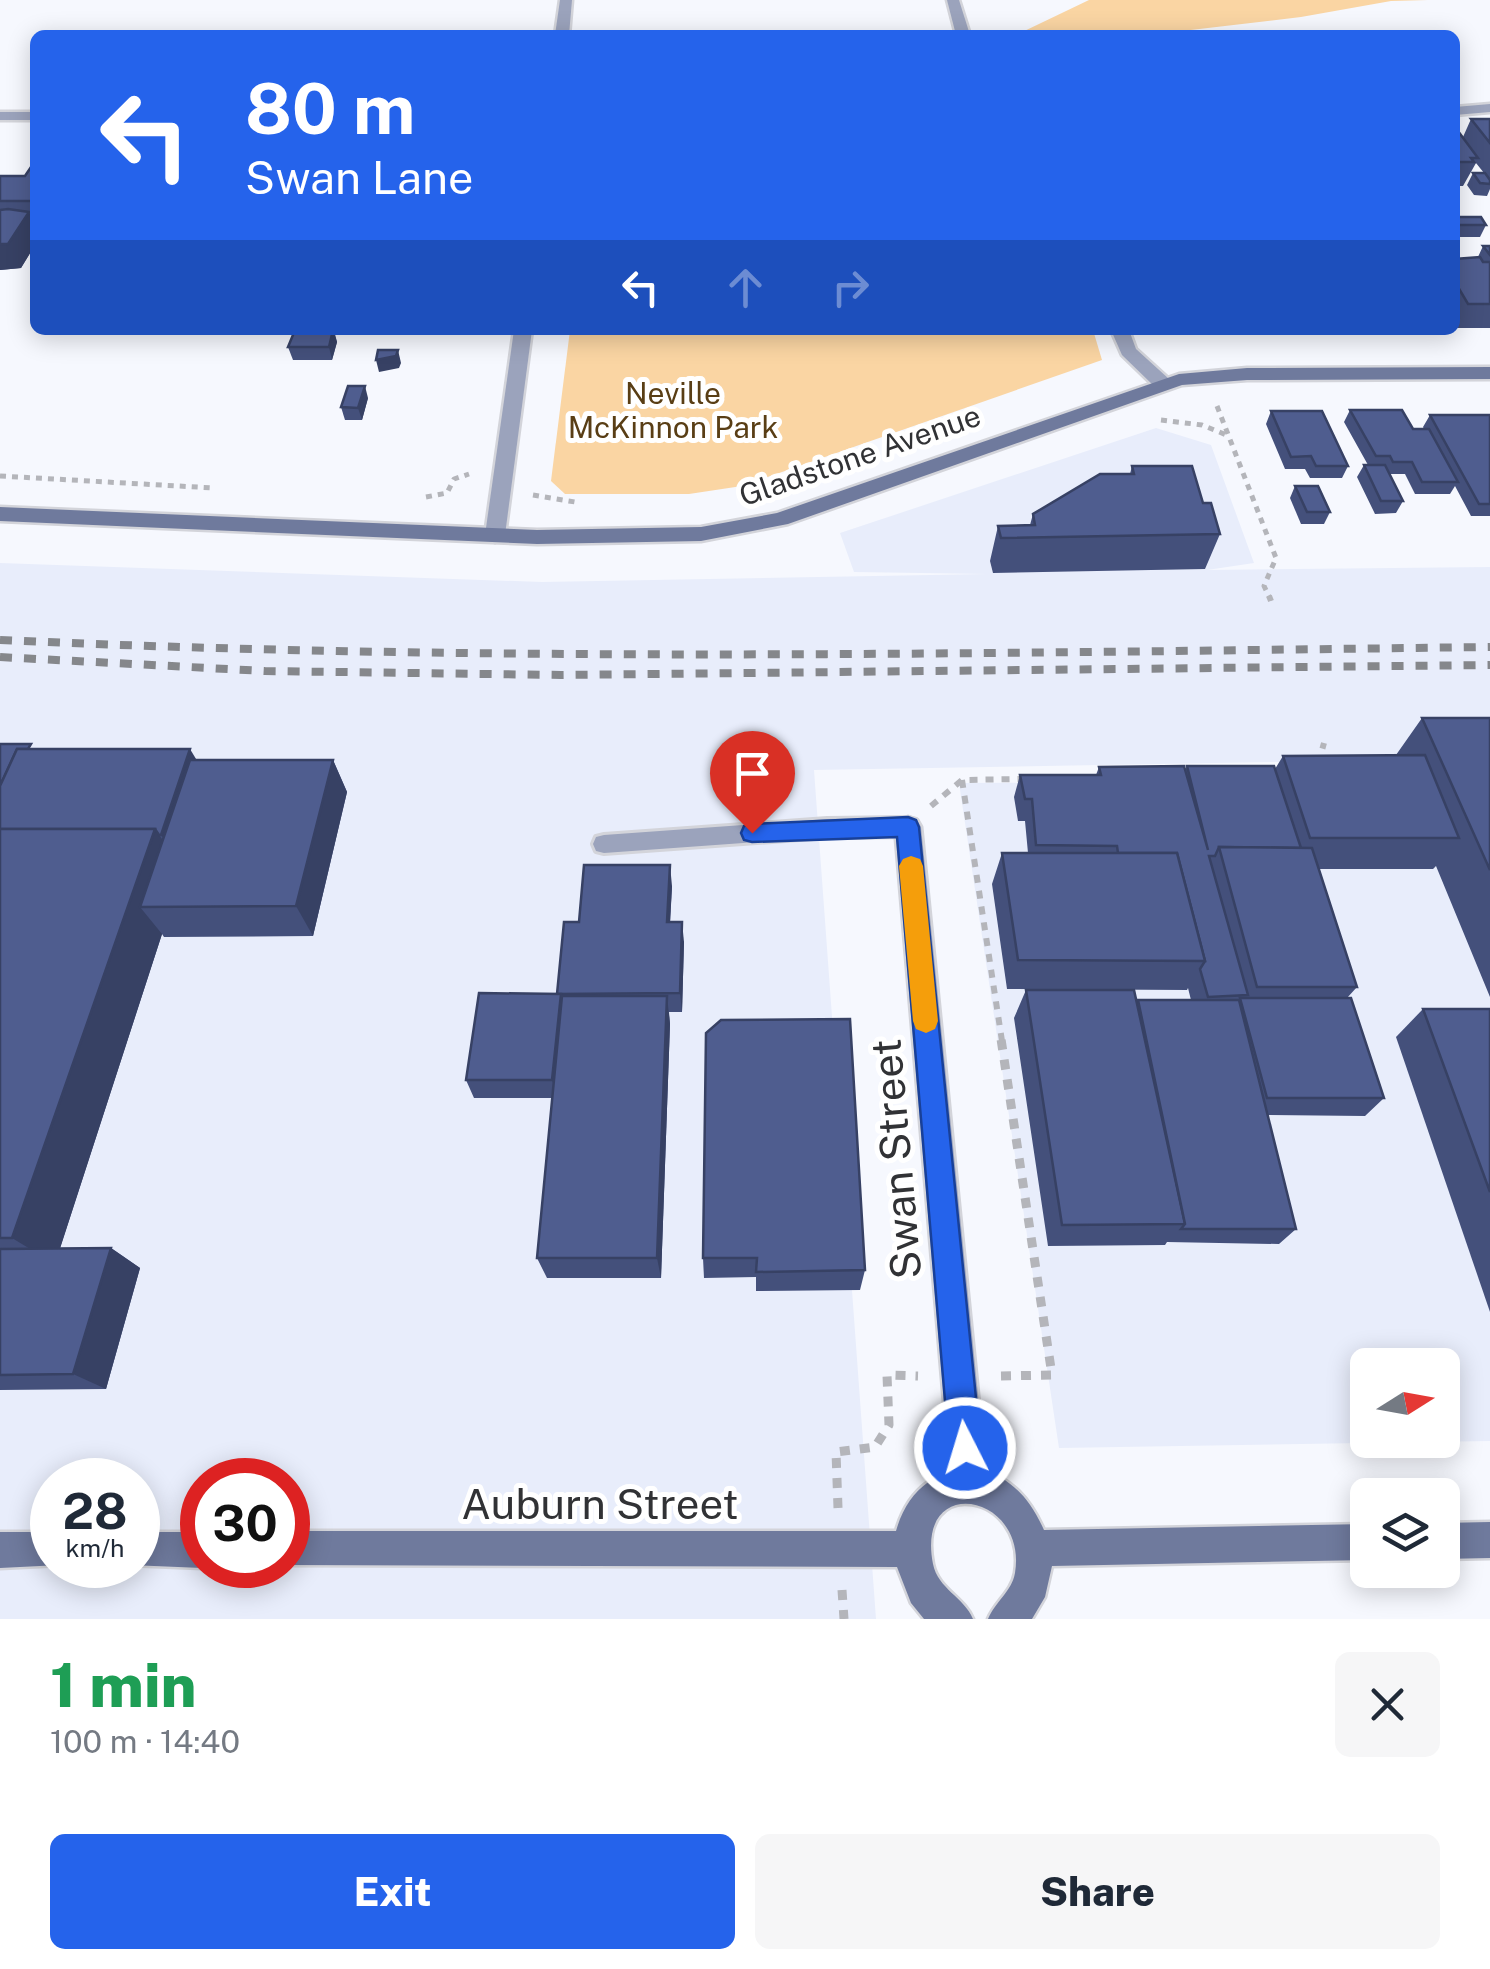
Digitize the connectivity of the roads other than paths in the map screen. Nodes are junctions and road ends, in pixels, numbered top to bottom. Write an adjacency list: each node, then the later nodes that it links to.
1 (566, 0): 3 (street)
2 (953, 0): 4 (street)
3 (563, 30)
4 (962, 30)
5 (1490, 108): 6 (street)
6 (1460, 111)
7 (0, 116): 8 (street)
8 (30, 116)
9 (522, 335): 14 (street)
10 (1122, 335): 12 (street)
11 (1490, 373): 12 (main road, Gladstone Avenue)
12 (1162, 384): 14 (main road, Gladstone Avenue)
13 (0, 514): 14 (main road, Gladstone Avenue)
14 (495, 535)
15 (908, 827): 16 (lane); 17 (street, Swan Street)
16 (604, 844)
17 (969, 1484): 21 (main road); 22 (main road)
18 (1490, 1540): 19 (main road)
19 (1460, 1541)
20 (1350, 1542): 22 (main road)
21 (912, 1548): 25 (main road, Auburn Street); 26 (main road)
22 (1034, 1548): 27 (main road)
23 (0, 1550): 24 (main road)
24 (30, 1550)
25 (310, 1550)
26 (954, 1619)
27 (1007, 1619)

